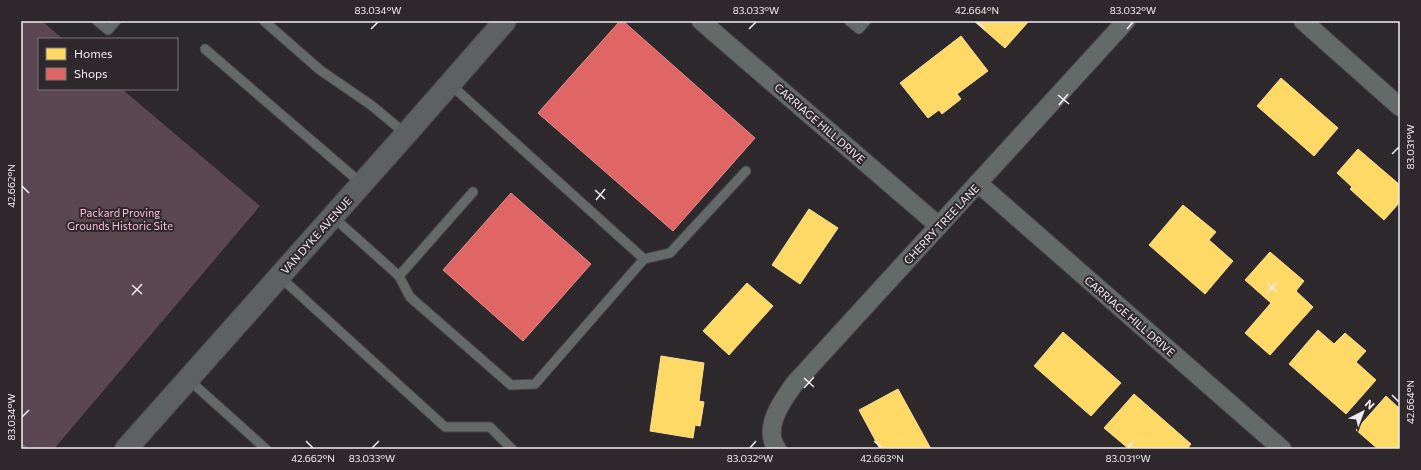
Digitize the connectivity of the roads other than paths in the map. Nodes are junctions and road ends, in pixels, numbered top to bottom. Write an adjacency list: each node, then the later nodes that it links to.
1 (97, 21): 2 (lane)
2 (116, 21)
3 (264, 21): 13 (lane)
4 (504, 21): 11 (main road, VAN DYKE AVENUE)
5 (701, 21): 19 (street, CARRIAGE HILL DRIVE)
6 (849, 21): 7 (lane)
7 (866, 21)
8 (1126, 21): 15 (street, CHERRY TREE LANE)
9 (1303, 21): 12 (street)
10 (205, 48): 16 (lane)
11 (450, 84): 13 (main road, VAN DYKE AVENUE); 20 (lane)
12 (1400, 107)
13 (406, 134): 16 (main road, VAN DYKE AVENUE)
14 (746, 171): 20 (lane)
15 (978, 183): 19 (street, CHERRY TREE LANE); 28 (street, CARRIAGE HILL DRIVE)
16 (362, 184): 18 (main road, VAN DYKE AVENUE)
17 (473, 192): 22 (lane)
18 (332, 216): 21 (main road, VAN DYKE AVENUE); 22 (lane)
19 (939, 226): 24 (street, CHERRY TREE LANE)
20 (644, 259): 22 (lane)
21 (279, 276): 23 (main road, VAN DYKE AVENUE); 27 (lane)
22 (399, 276)
23 (188, 379): 25 (main road, VAN DYKE AVENUE); 26 (lane)
24 (774, 442)
25 (126, 449)
26 (266, 449)
27 (512, 449)
28 (1282, 449)

